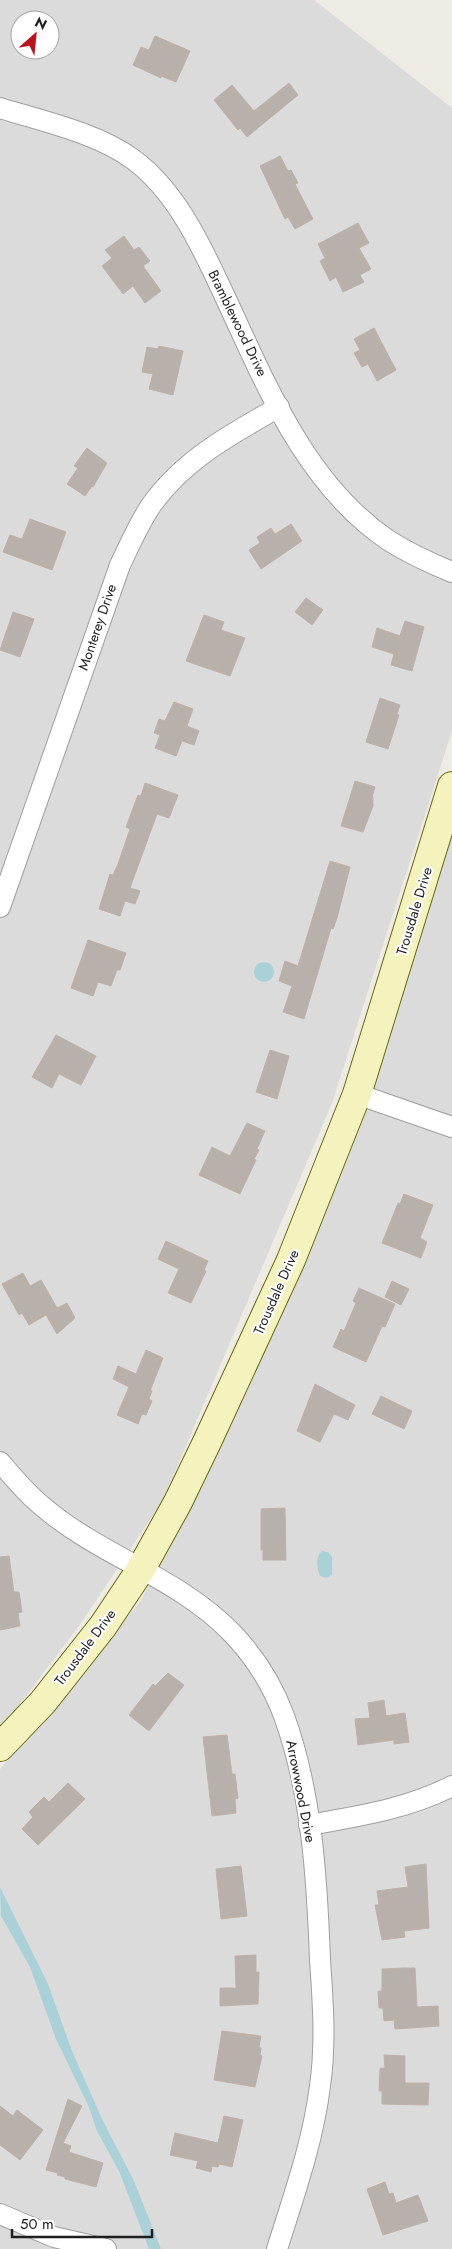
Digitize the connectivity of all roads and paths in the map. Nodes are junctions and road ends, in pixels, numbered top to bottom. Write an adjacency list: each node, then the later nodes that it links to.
1 (0, 108): 2 (street, Bramblewood Drive)
2 (279, 407): 3 (street, Bramblewood Drive); 5 (street, Monterey Drive)
3 (452, 572)
4 (452, 786): 6 (street, Trousdale Drive)
5 (0, 907)
6 (357, 1094): 7 (street); 9 (street, Trousdale Drive)
7 (452, 1128)
8 (0, 1462): 9 (street, Arrowwood Drive)
9 (140, 1569): 10 (street, Trousdale Drive); 12 (street, Arrowwood Drive)
10 (0, 1746)
11 (452, 1786): 12 (street)
12 (309, 1825): 15 (street, Arrowwood Drive)
13 (0, 2214): 14 (street)
14 (106, 2249)
15 (278, 2249)

